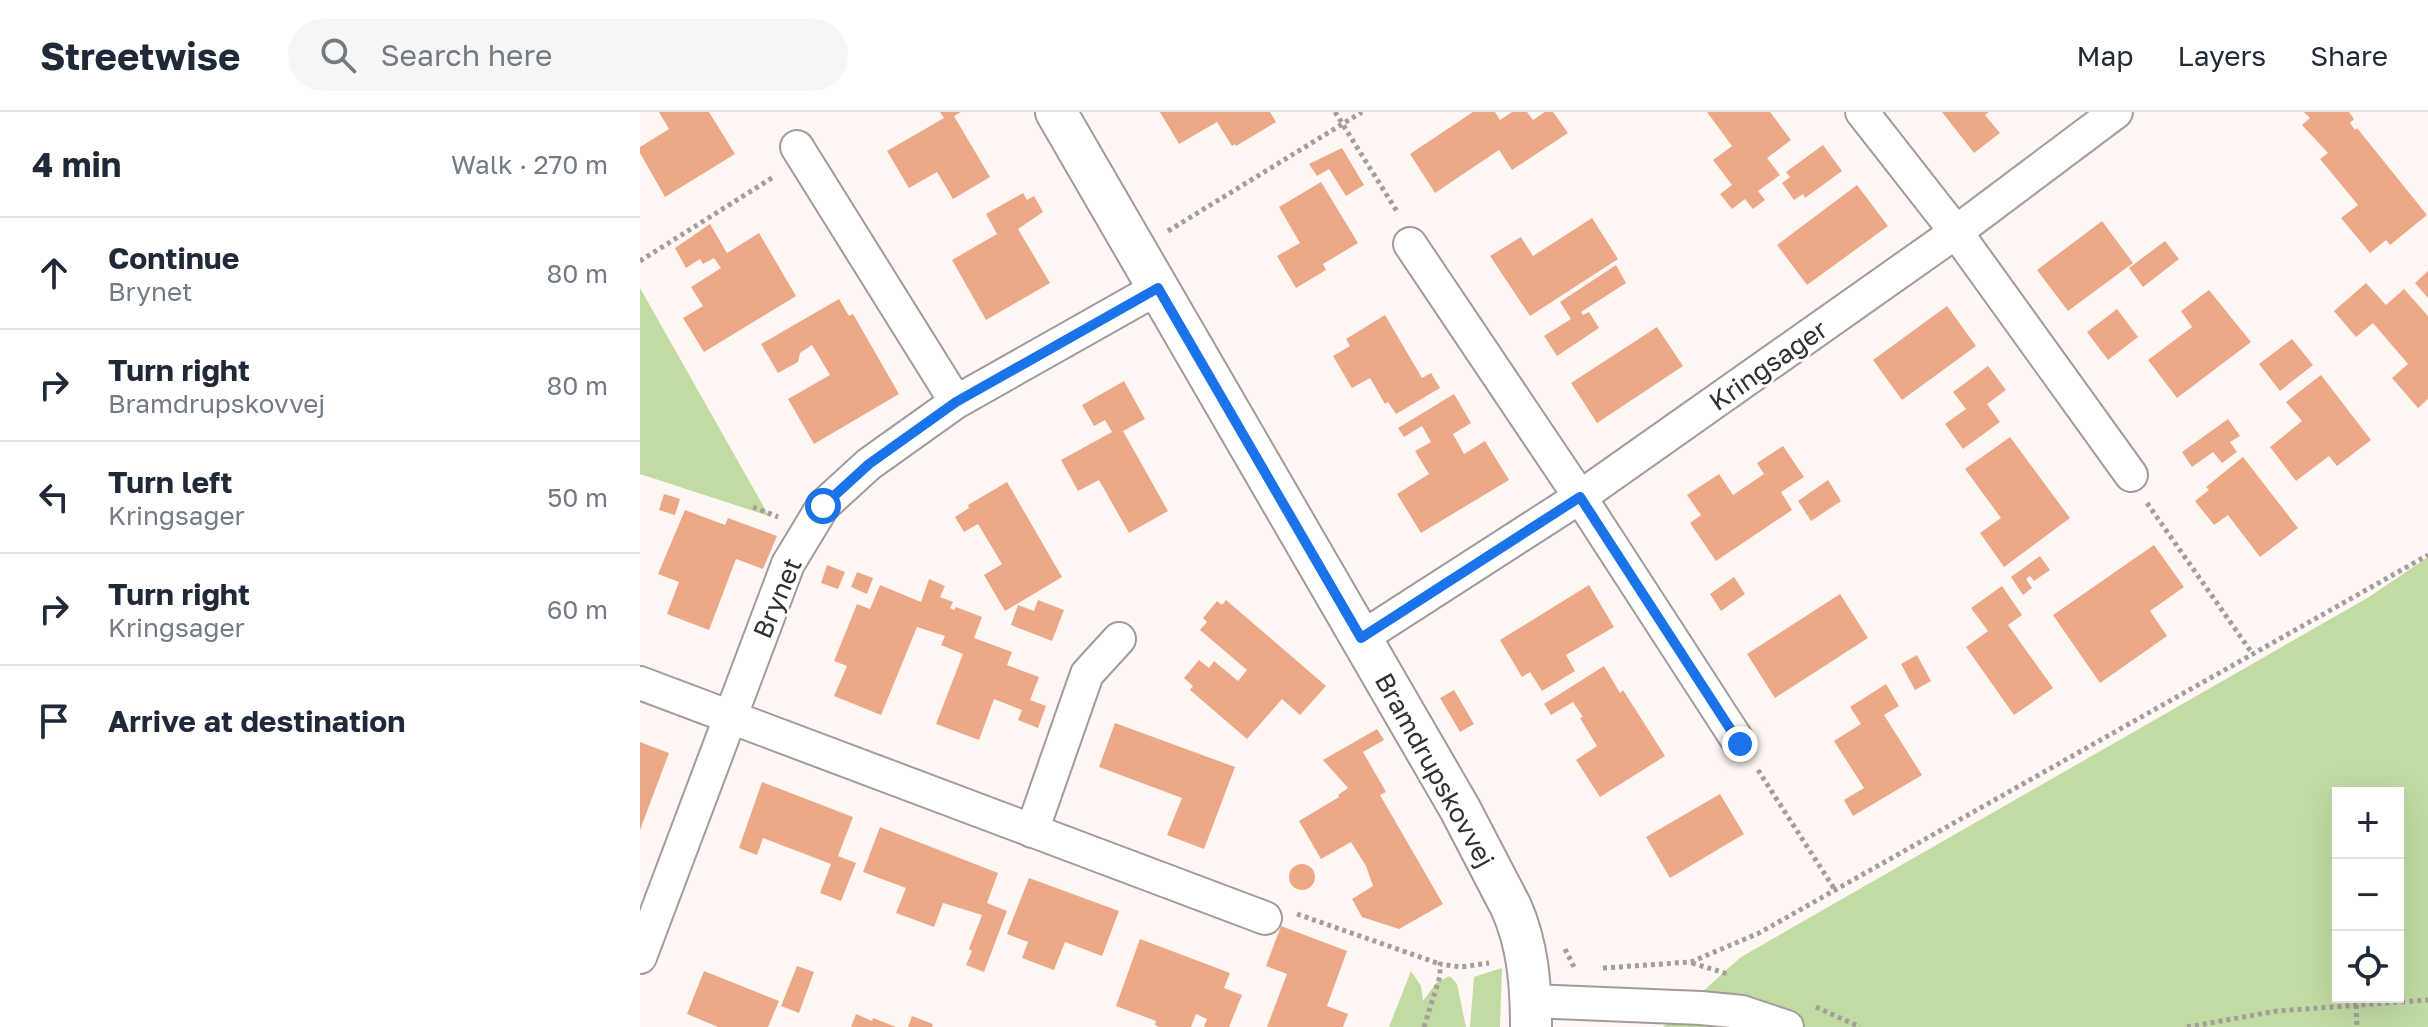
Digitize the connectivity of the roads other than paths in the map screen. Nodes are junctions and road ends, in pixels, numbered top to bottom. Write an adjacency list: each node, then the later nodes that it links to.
1 (1056, 112): 7 (street, Bramdrupskovvej)
2 (1862, 112): 5 (street)
3 (2116, 112): 5 (street, Kringsager)
4 (800, 152): 8 (street)
5 (1956, 232): 9 (street); 10 (street, Kringsager)
6 (1410, 244): 10 (street)
7 (1158, 288): 8 (street, Brynet); 11 (street, Bramdrupskovvej)
8 (956, 402): 14 (street, Brynet)
9 (2131, 475)
10 (1580, 497): 11 (street, Kringsager); 15 (street)
11 (1361, 638): 19 (street, Bramdrupskovvej)
12 (1119, 639): 16 (street)
13 (640, 683): 14 (street)
14 (729, 716): 16 (street); 18 (street, Brynet)
15 (1740, 744)
16 (1032, 831): 17 (street)
17 (1265, 918)
18 (640, 957)
19 (1531, 1014): 20 (street)
20 (1787, 1027)

